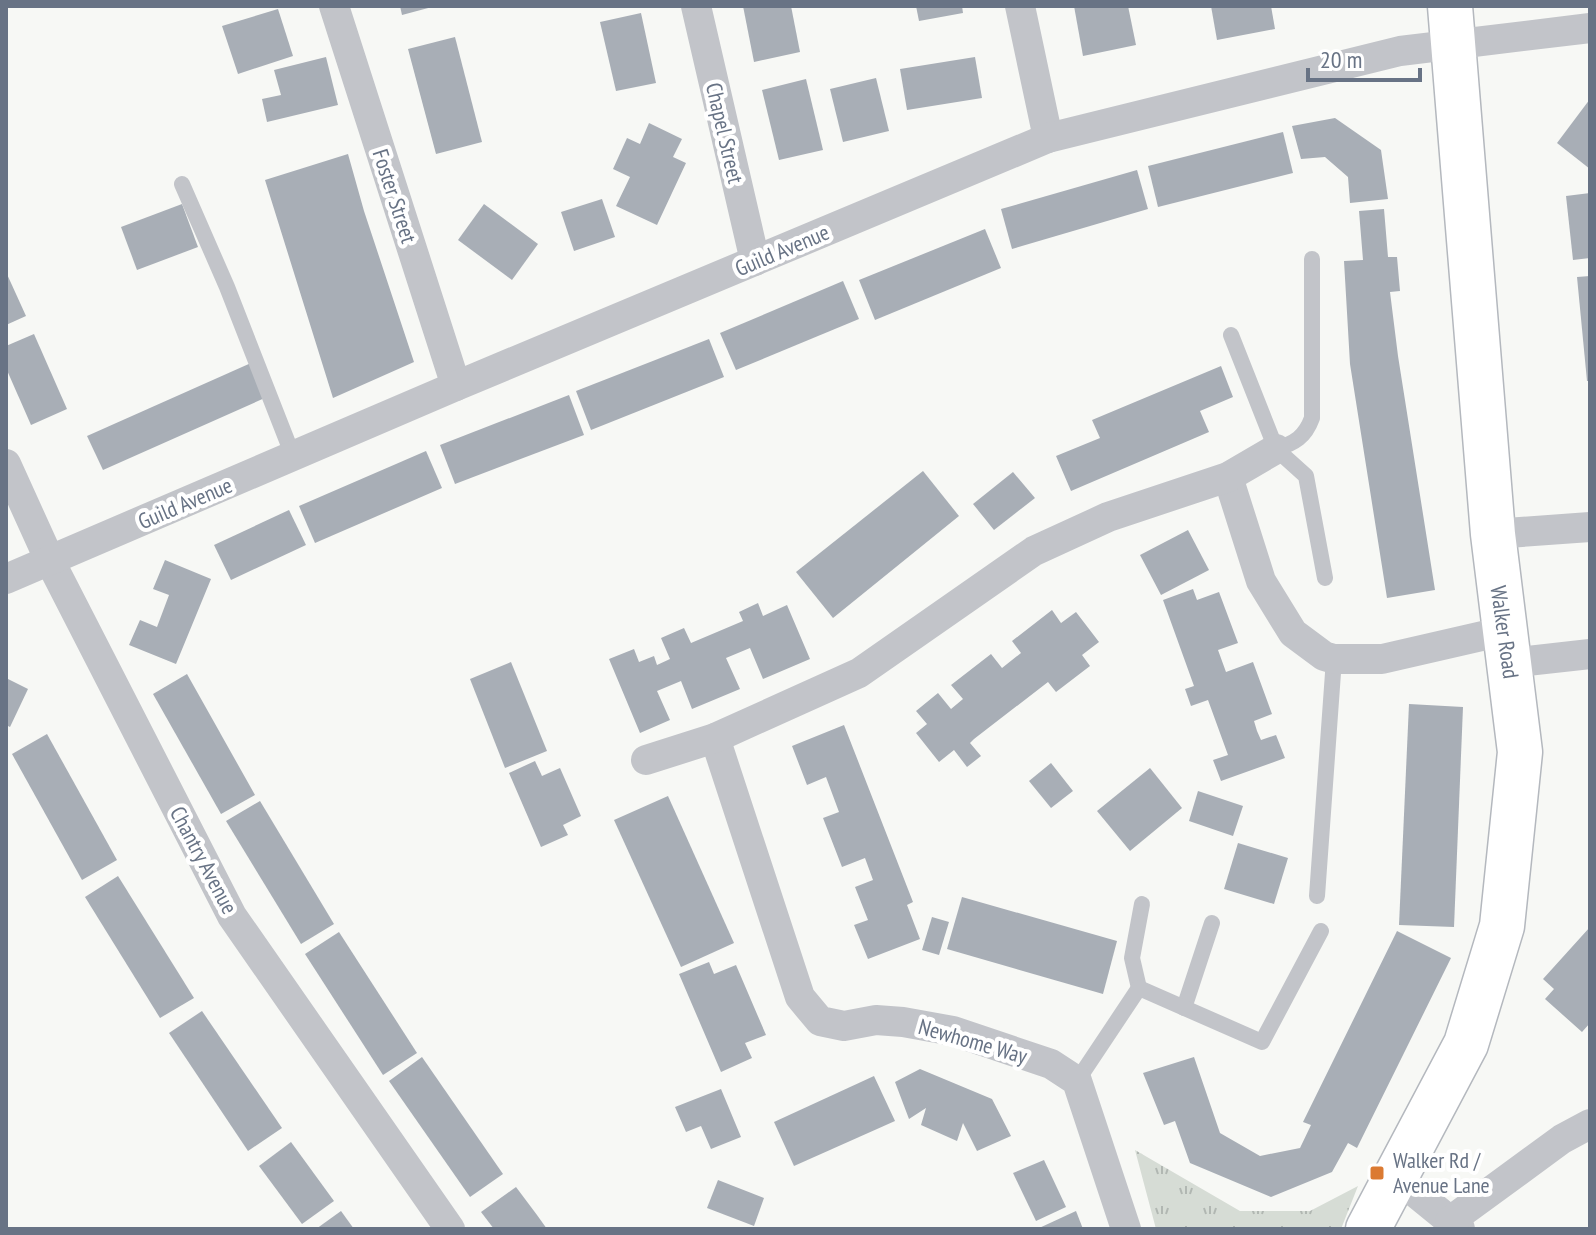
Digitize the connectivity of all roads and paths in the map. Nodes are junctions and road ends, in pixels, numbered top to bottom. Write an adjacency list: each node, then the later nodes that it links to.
1 (334, 6): 11 (street, Foster Street)
2 (696, 6): 9 (street, Chapel Street)
3 (1020, 6): 6 (street)
4 (1452, 26): 5 (street, Guild Avenue); 6 (street, Guild Avenue); 17 (street, Walker Road)
5 (1590, 28)
6 (1048, 138): 9 (street, Guild Avenue)
7 (182, 184): 13 (lane)
8 (1312, 259): 12 (lane)
9 (755, 261): 11 (street, Guild Avenue)
10 (1231, 335): 12 (lane)
11 (456, 386): 13 (street, Guild Avenue)
12 (1276, 449): 15 (street); 19 (lane)
13 (293, 456): 18 (street, Guild Avenue)
14 (6, 464): 18 (street, Chantry Avenue)
15 (1228, 477): 23 (street); 24 (street)
16 (1590, 527): 17 (street)
17 (1493, 534): 21 (street, Walker Road)
18 (50, 561): 20 (street, Guild Avenue); 36 (street, Chantry Avenue)
19 (1325, 578)
20 (6, 579)
21 (1507, 647): 22 (street); 23 (street); 34 (street, Walker Road)
22 (1590, 654)
23 (1334, 659): 26 (lane)
24 (715, 738): 25 (street); 32 (street, Newhome Way)
25 (646, 760)
26 (1317, 896)
27 (1142, 904): 30 (lane)
28 (1212, 923): 31 (lane)
29 (1321, 931): 31 (lane)
30 (1139, 988): 31 (lane); 32 (lane)
31 (1184, 1008)
32 (1077, 1081): 37 (street)
33 (1590, 1124): 35 (street)
34 (1395, 1176): 35 (street); 38 (street, Walker Road)
35 (1455, 1225)
36 (450, 1229)
37 (1126, 1229)
38 (1368, 1229)

